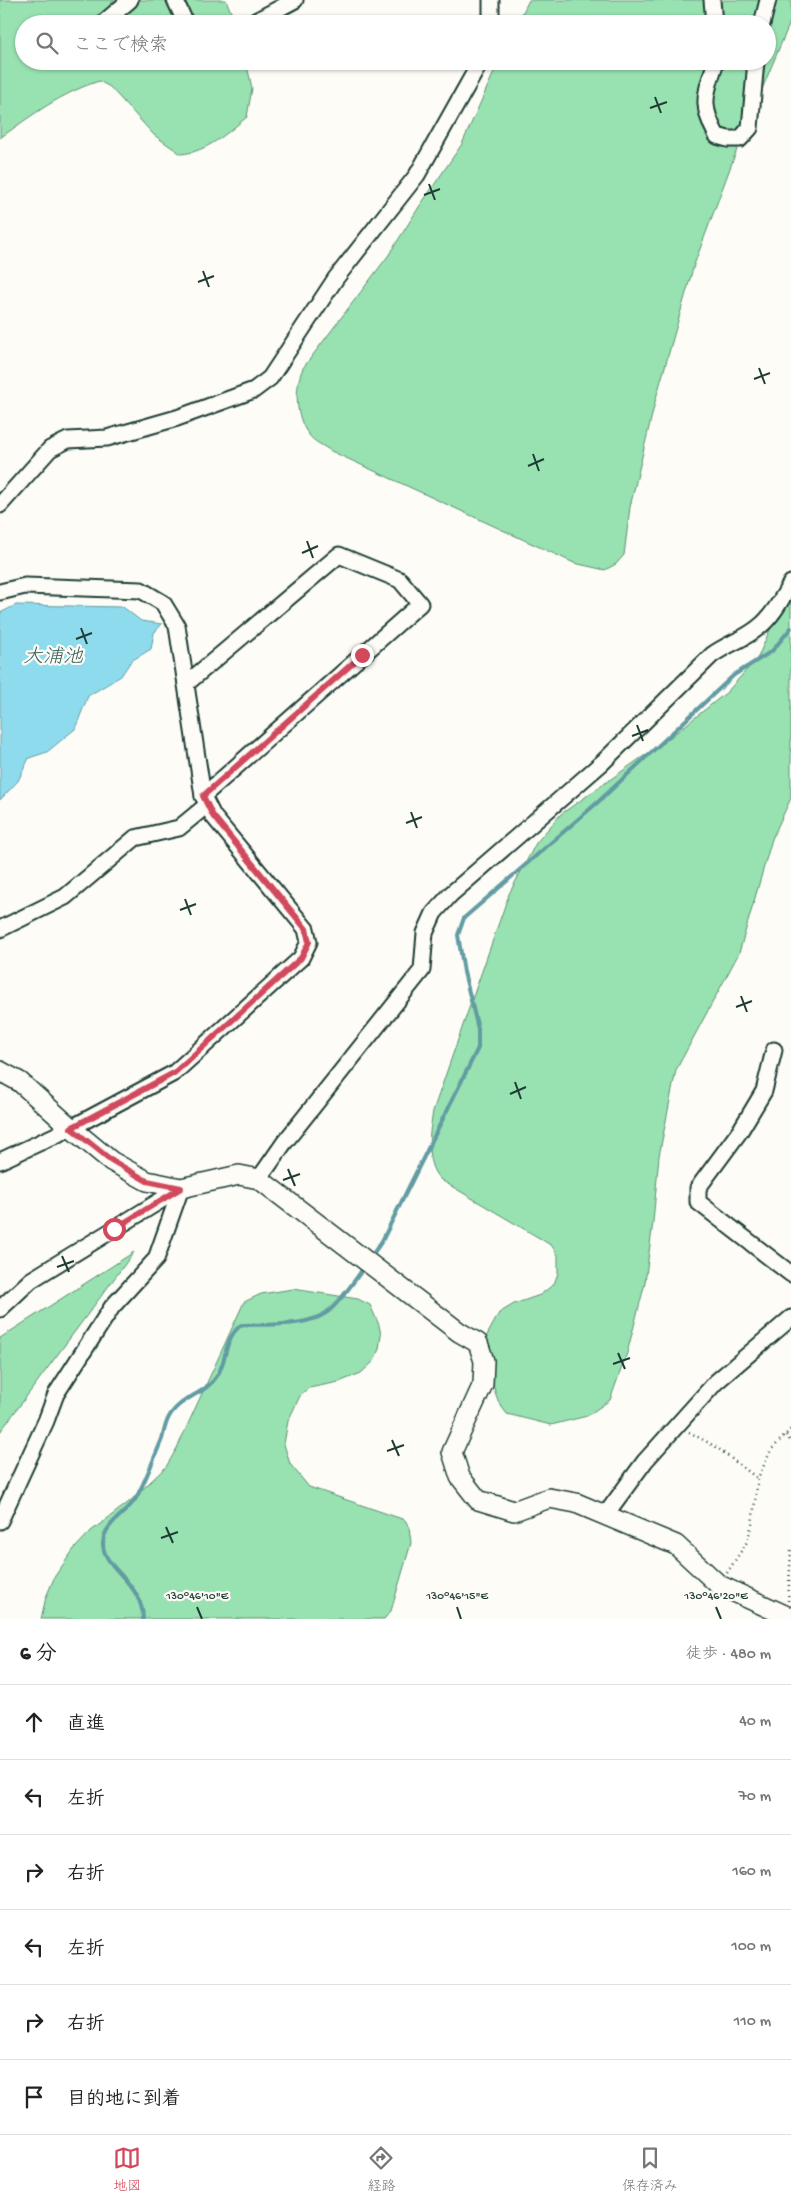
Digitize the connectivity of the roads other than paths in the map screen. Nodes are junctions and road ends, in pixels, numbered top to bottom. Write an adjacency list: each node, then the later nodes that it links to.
1 (130, 0): 7 (street)
2 (175, 0): 8 (street)
3 (295, 0): 9 (street)
4 (491, 0): 10 (street)
5 (712, 0): 11 (street)
6 (768, 0): 12 (street)
7 (112, 15)
8 (182, 15)
9 (267, 15)
10 (491, 15)
11 (713, 15)
12 (764, 15)
13 (476, 70): 16 (street)
14 (713, 70): 15 (street)
15 (755, 70)
16 (0, 505)
17 (791, 583): 26 (street)
18 (0, 592): 19 (street)
19 (186, 684): 20 (street); 20 (street)
20 (205, 801): 21 (street); 24 (street)
21 (0, 929)
22 (774, 1050): 28 (street)
23 (0, 1071): 24 (street)
24 (71, 1128): 25 (street); 27 (street)
25 (0, 1161)
26 (259, 1178): 27 (street); 31 (street)
27 (181, 1188): 29 (street); 32 (street)
28 (791, 1274)
29 (0, 1309)
30 (791, 1318): 31 (street)
31 (606, 1514): 33 (street)
32 (0, 1521)
33 (788, 1616)

